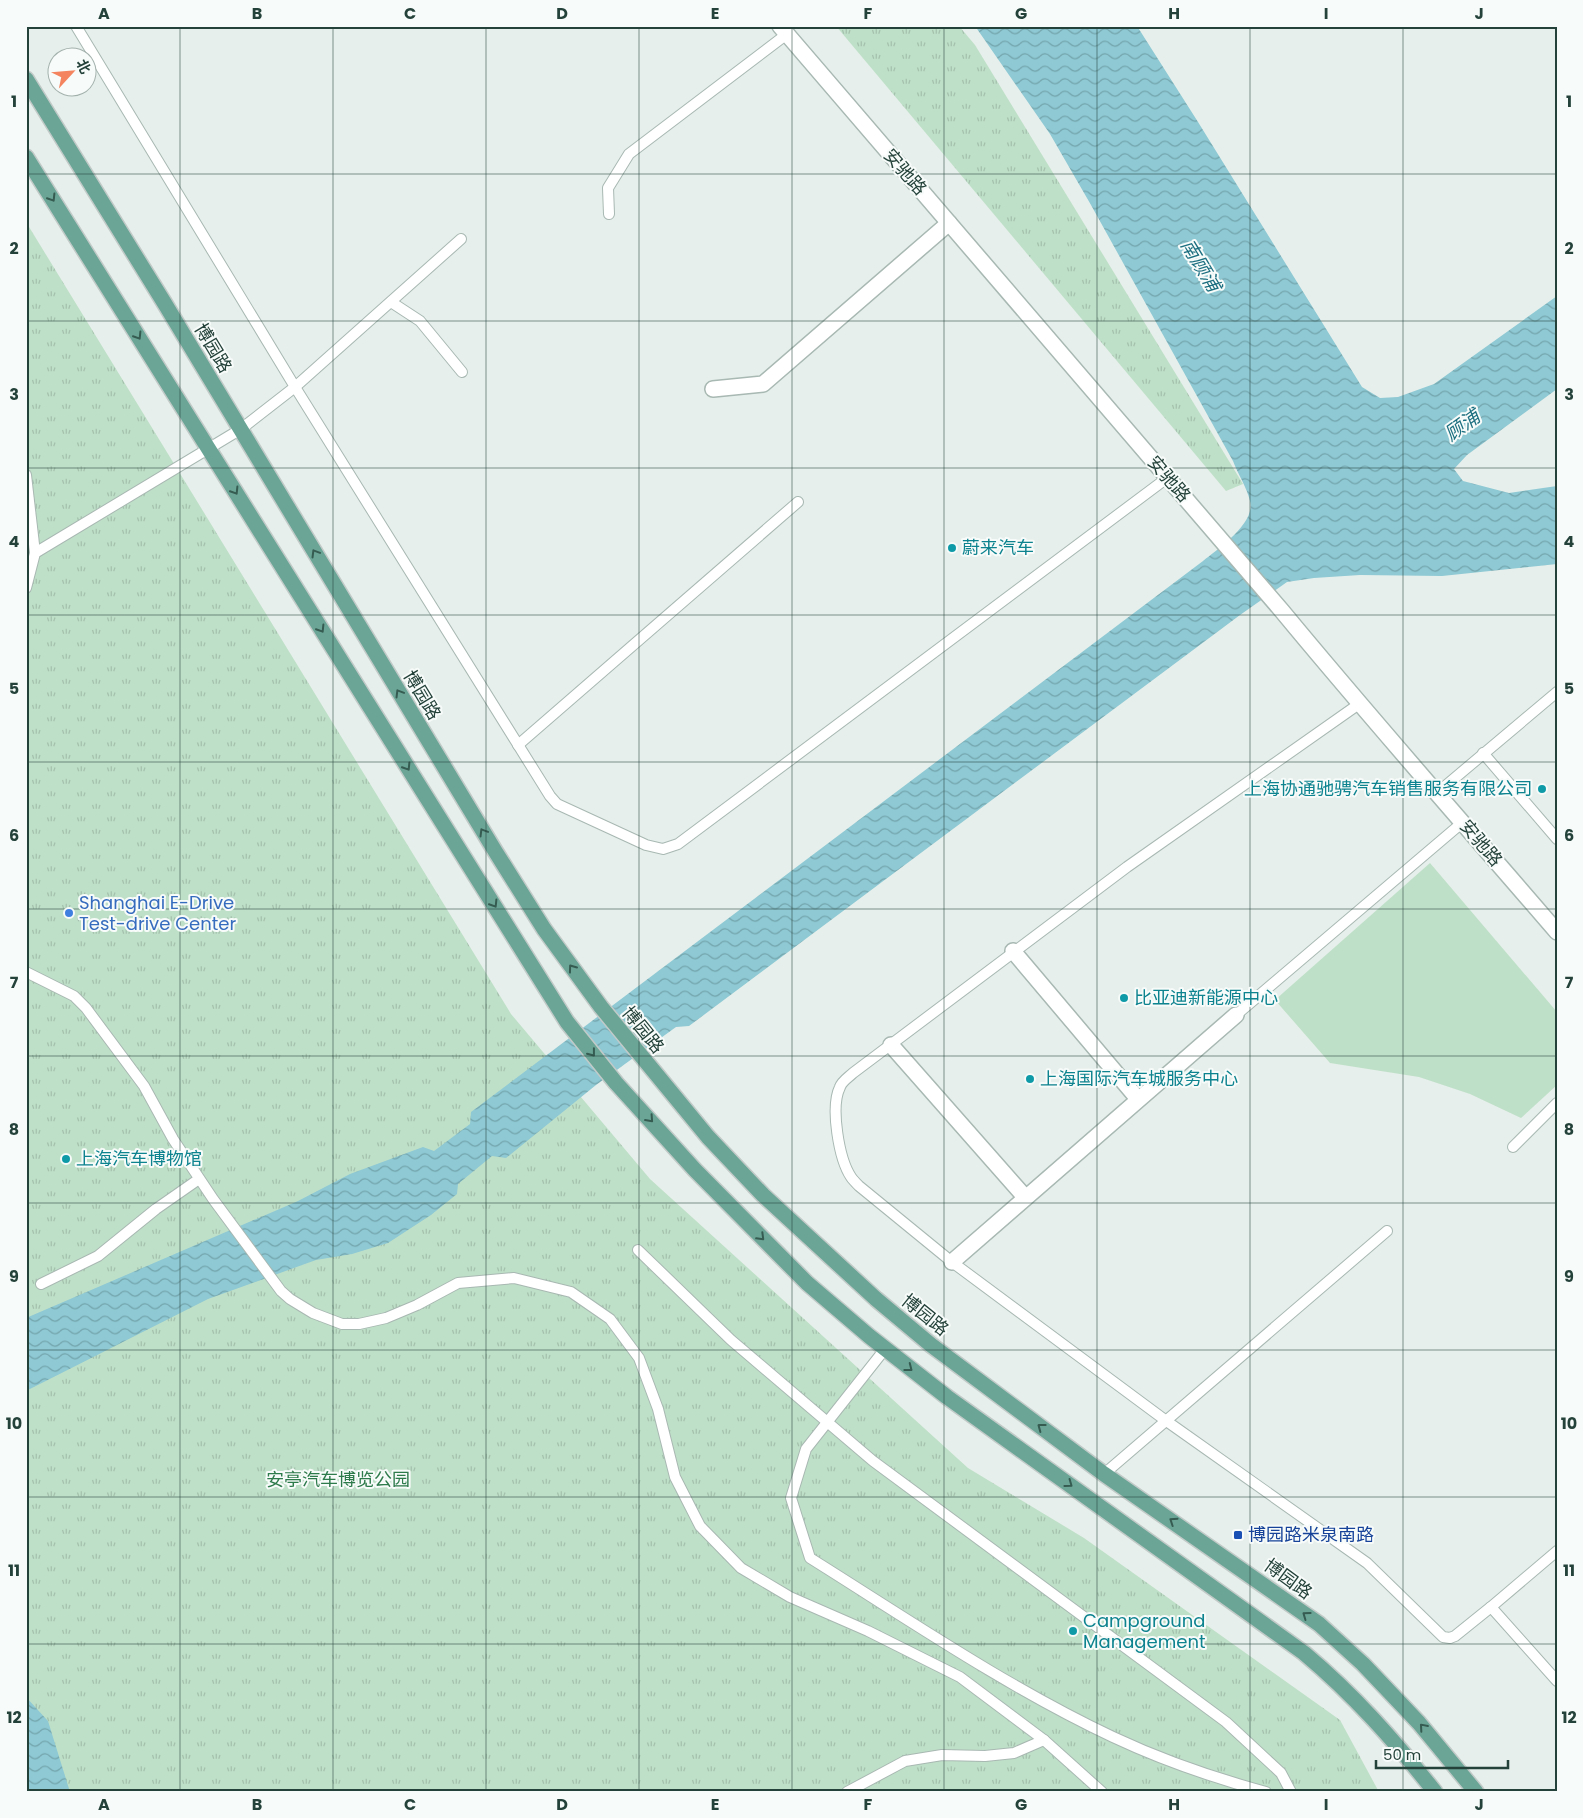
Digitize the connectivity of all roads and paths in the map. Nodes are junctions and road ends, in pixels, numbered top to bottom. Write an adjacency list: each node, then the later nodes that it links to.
1 (76, 26): 10 (lane)
2 (784, 30): 5 (lane); 6 (street, 安驰路)
3 (26, 79): 12 (main road, 博园路)
4 (26, 157): 13 (main road, one-way to 13)
5 (609, 214)
6 (948, 223): 11 (street); 15 (street, 安驰路)
7 (461, 239): 8 (lane)
8 (391, 302): 9 (lane); 10 (lane)
9 (462, 372)
10 (295, 387): 12 (lane); 21 (lane)
11 (714, 389)
12 (241, 430): 13 (lane); 43 (main road, 博园路, one-way to 12)
13 (209, 450): 17 (lane); 40 (main road, one-way to 40)
14 (26, 475): 17 (lane)
15 (1167, 478): 20 (street, 安驰路); 21 (lane)
16 (798, 502): 21 (lane)
17 (34, 553): 18 (lane)
18 (26, 588)
19 (1557, 692): 22 (lane)
20 (1359, 704): 23 (street, 安驰路); 27 (lane)
21 (518, 745)
22 (1484, 754): 23 (lane); 25 (lane)
23 (1437, 793): 24 (street, 安驰路)
24 (1463, 822): 26 (street, 安驰路); 29 (lane)
25 (1557, 839)
26 (1557, 932)
27 (1013, 951): 30 (lane); 31 (street)
28 (26, 972): 34 (lane)
29 (1236, 1015): 31 (street)
30 (891, 1045): 35 (street); 38 (lane)
31 (1138, 1099): 35 (street)
32 (1557, 1103): 33 (lane)
33 (1513, 1147)
34 (199, 1179): 39 (lane); 47 (lane)
35 (1025, 1197): 38 (street)
36 (1387, 1231): 41 (lane)
37 (638, 1250): 42 (lane)
38 (952, 1262): 41 (lane)
39 (41, 1284)
40 (885, 1349): 42 (lane); 52 (main road, one-way to 52)
41 (1165, 1420): 43 (lane); 45 (lane)
42 (827, 1422): 50 (lane); 51 (lane)
43 (1104, 1474): 53 (main road, 博园路, one-way to 43)
44 (1557, 1551): 45 (lane)
45 (1491, 1608): 46 (lane)
46 (1557, 1681)
47 (1044, 1740): 48 (lane); 49 (lane)
48 (847, 1792)
49 (1102, 1792)
50 (1266, 1792)
51 (1292, 1792)
52 (1435, 1792)
53 (1476, 1792)

